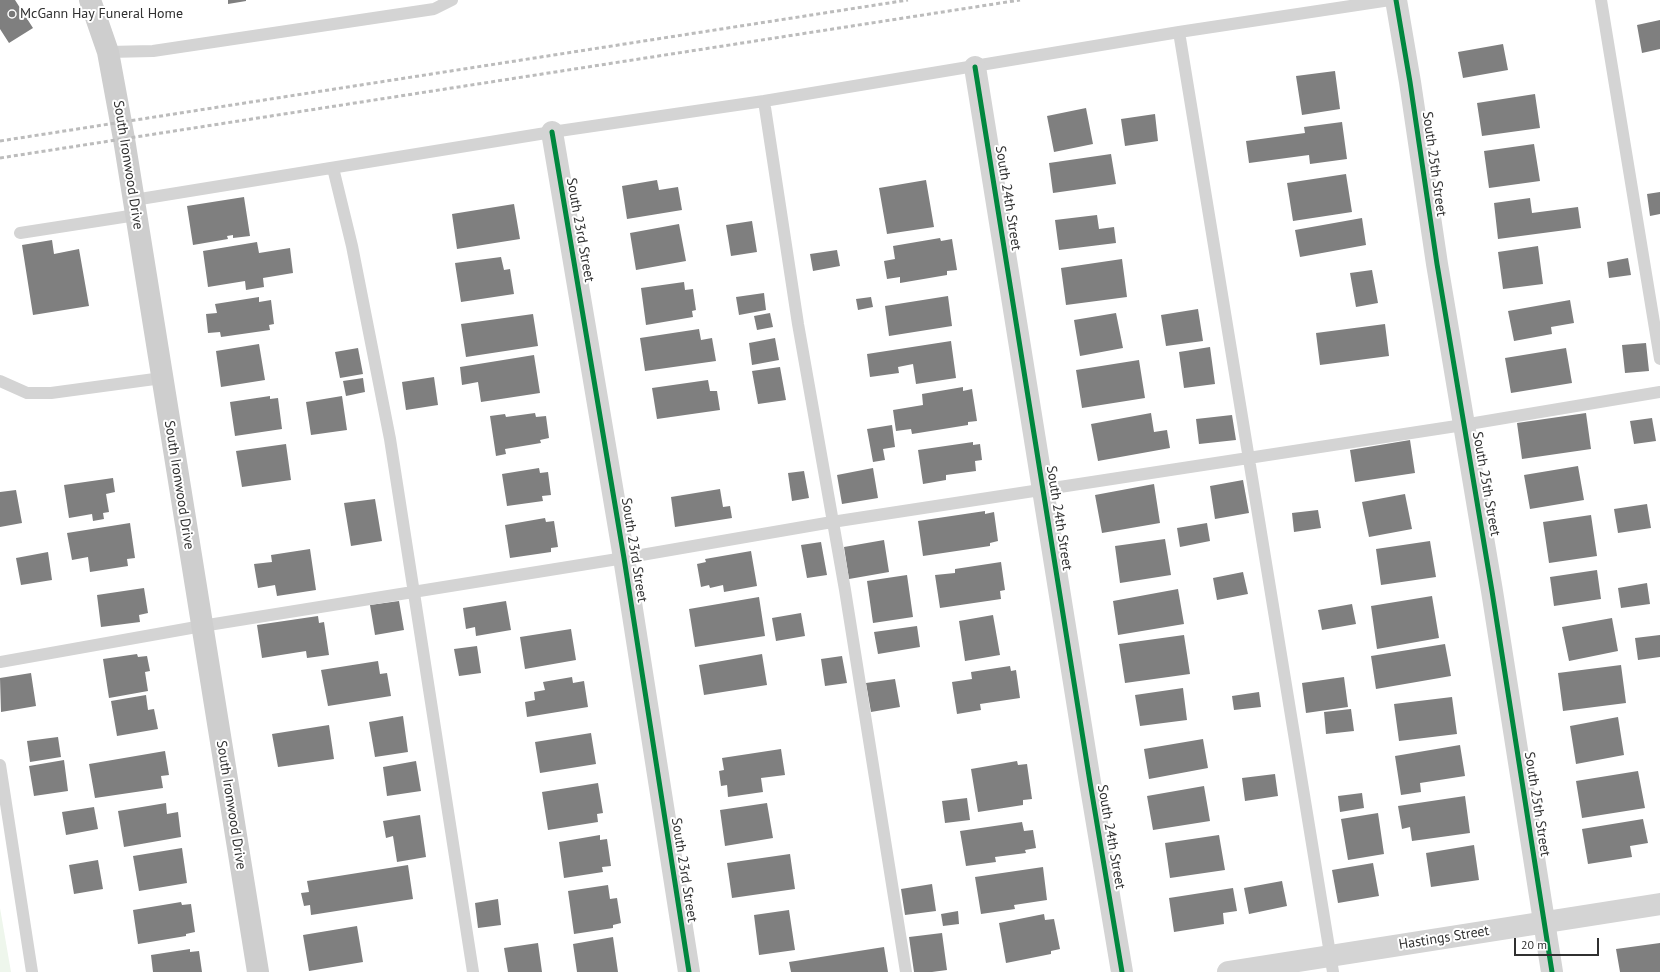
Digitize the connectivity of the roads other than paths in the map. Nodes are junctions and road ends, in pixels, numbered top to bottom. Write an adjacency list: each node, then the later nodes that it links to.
1 (90, 0): 7 (main road, South Ironwood Drive)
2 (452, 0): 7 (lane)
3 (1390, 0): 6 (lane)
4 (1396, 0): 18 (street, South 25th Street)
5 (1601, 0): 14 (lane)
6 (1179, 32): 8 (lane); 19 (lane)
7 (108, 52): 12 (main road, South Ironwood Drive)
8 (975, 67): 9 (lane); 20 (street, South 24th Street)
9 (764, 101): 10 (lane); 21 (lane)
10 (552, 132): 11 (lane); 22 (street, South 23rd Street)
11 (333, 168): 12 (lane); 23 (lane)
12 (135, 207): 13 (lane); 15 (main road, South Ironwood Drive)
13 (20, 233)
14 (1660, 359)
15 (162, 378): 16 (lane); 24 (main road, South Ironwood Drive)
16 (0, 381)
17 (1660, 392): 18 (lane)
18 (1464, 425): 19 (lane); 28 (street, South 25th Street)
19 (1248, 457): 20 (lane); 29 (lane)
20 (1043, 490): 21 (lane); 35 (street, South 24th Street)
21 (832, 522): 22 (lane); 34 (lane)
22 (624, 558): 23 (lane); 33 (street, South 23rd Street)
23 (414, 592): 24 (lane); 32 (lane)
24 (202, 626): 25 (lane); 31 (main road, South Ironwood Drive)
25 (0, 662)
26 (0, 765): 30 (lane)
27 (1660, 904): 28 (street, Hastings Street)
28 (1544, 922): 29 (street, Hastings Street); 37 (street, South 25th Street)
29 (1331, 964): 36 (street, Hastings Street)
30 (32, 972)
31 (258, 972)
32 (473, 972)
33 (689, 972)
34 (906, 972)
35 (1122, 972)
36 (1228, 972)
37 (1552, 972)

